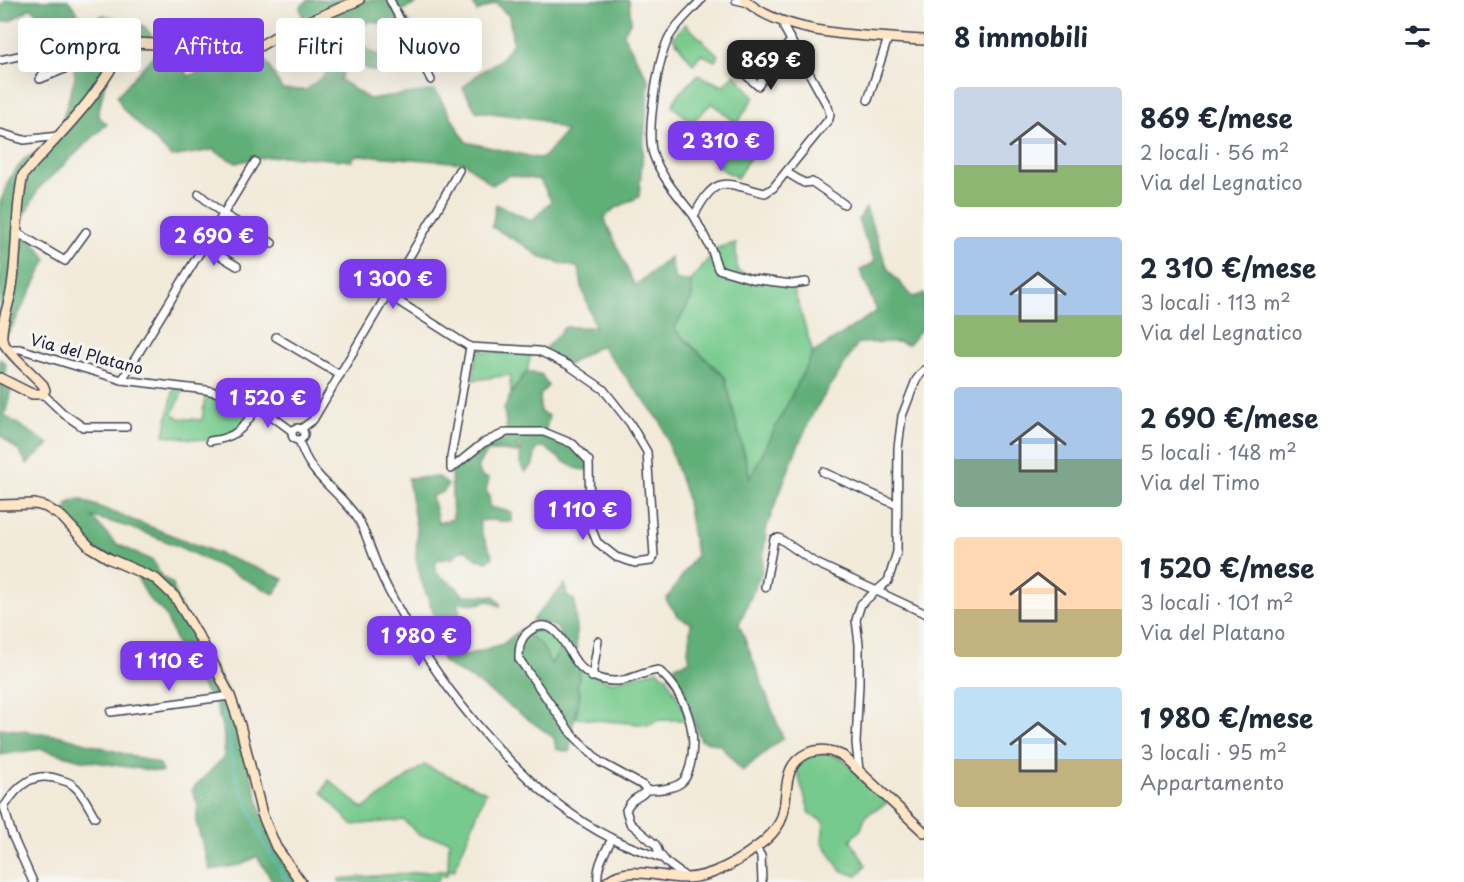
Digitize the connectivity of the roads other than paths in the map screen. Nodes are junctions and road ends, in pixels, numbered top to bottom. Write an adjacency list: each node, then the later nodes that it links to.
1 (359, 0): 10 (street)
2 (390, 0): 17 (street)
3 (701, 0): 27 (street)
4 (736, 0): 5 (street)
5 (747, 2): 6 (street)
6 (784, 22): 7 (street); 8 (street)
7 (888, 38): 9 (street); 18 (street)
8 (790, 40): 13 (street); 23 (street)
9 (924, 40)
10 (141, 43)
11 (18, 56): 12 (street)
12 (0, 60)
13 (737, 67)
14 (44, 72): 15 (street)
15 (57, 72)
16 (109, 72): 20 (street)
17 (431, 80)
18 (868, 100)
19 (0, 133): 20 (street)
20 (58, 135): 28 (street)
21 (255, 162): 26 (street)
22 (459, 170): 34 (street)
23 (786, 172): 25 (street); 27 (street)
24 (199, 194): 26 (street)
25 (844, 204)
26 (223, 214): 30 (street); 31 (street)
27 (694, 216): 33 (street)
28 (16, 232): 29 (street); 37 (street)
29 (86, 232)
30 (272, 243)
31 (204, 246): 32 (street); 41 (street)
32 (237, 266)
33 (806, 282)
34 (387, 294): 36 (street); 39 (street)
35 (276, 337): 39 (street)
36 (470, 347): 36 (street)
37 (7, 349): 41 (street, Via del Platano); 42 (street)
38 (924, 371): 51 (street)
39 (340, 375): 45 (street)
40 (0, 378): 42 (street)
41 (122, 380): 43 (street, Via del Platano)
42 (43, 394): 44 (street)
43 (257, 407): 46 (street, Via del Platano); 48 (street)
44 (126, 428)
45 (301, 429): 46 (street); 47 (street)
46 (292, 431): 47 (street)
47 (299, 440): 63 (street)
48 (210, 441)
49 (824, 472): 51 (street)
50 (0, 505): 57 (street)
51 (897, 505): 53 (street)
52 (765, 587): 53 (street)
53 (878, 590): 54 (street); 59 (street)
54 (924, 613)
55 (598, 641): 56 (street)
56 (592, 676): 60 (street); 60 (street)
57 (230, 696): 58 (street); 68 (street)
58 (111, 712)
59 (859, 770): 62 (street); 64 (street)
60 (646, 790): 65 (street)
61 (95, 817): 67 (street)
62 (924, 832)
63 (612, 839): 65 (street); 69 (street)
64 (756, 848): 66 (street); 71 (street)
65 (664, 859): 66 (street)
66 (687, 878): 70 (street)
67 (33, 882)
68 (302, 882)
69 (598, 882)
70 (607, 882)
71 (762, 882)

